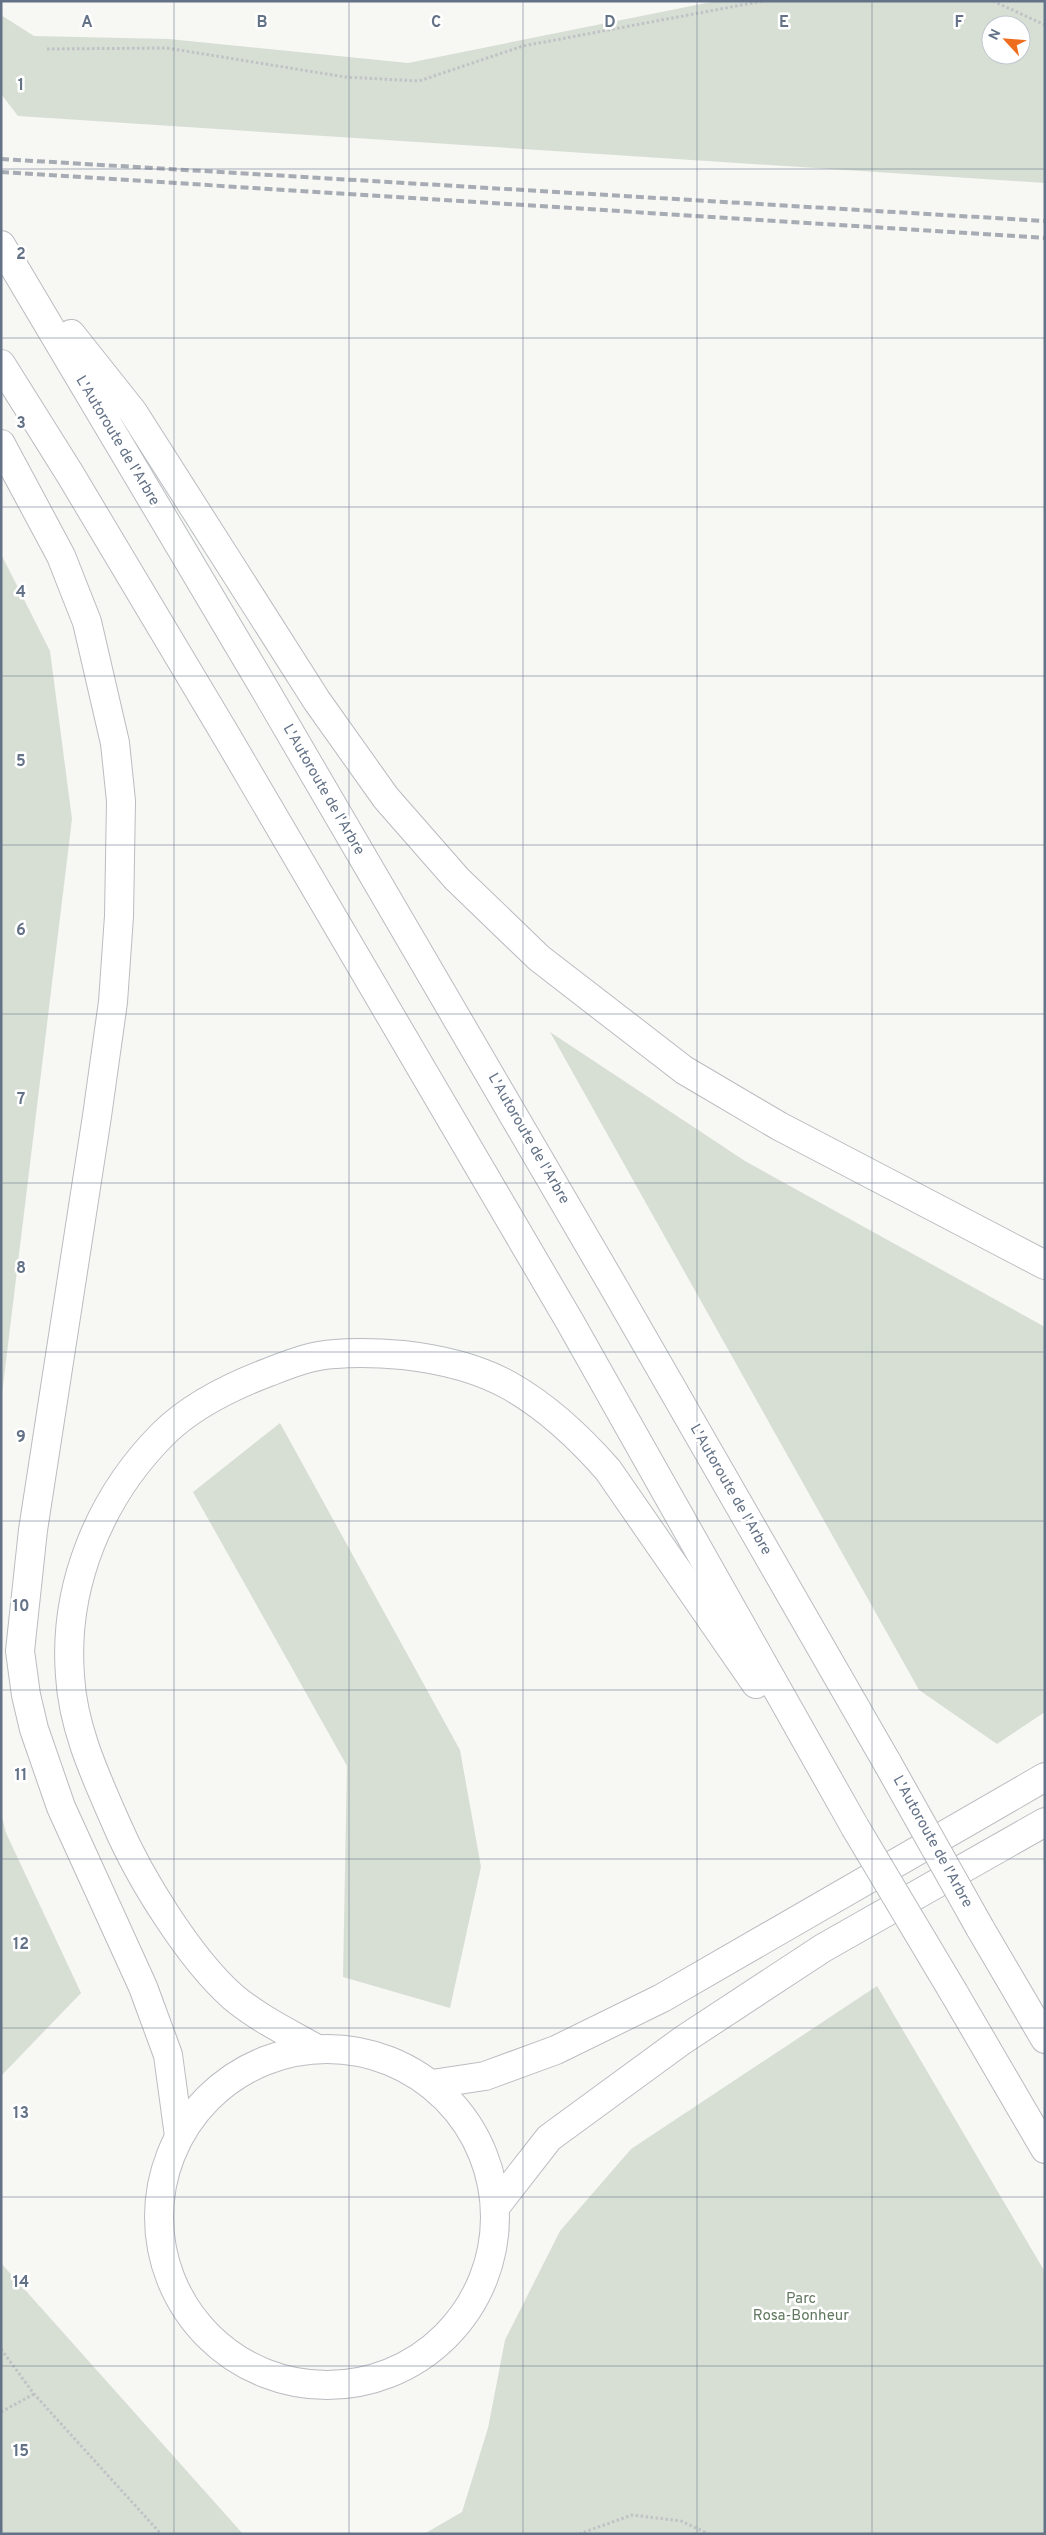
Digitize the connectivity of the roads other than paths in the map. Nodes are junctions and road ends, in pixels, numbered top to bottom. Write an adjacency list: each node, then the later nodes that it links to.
1 (4, 249): 4 (main road); 8 (main road, L'Autoroute de l'Arbre, bridge)
2 (1, 364): 7 (main road)
3 (1, 444): 11 (main road)
4 (1045, 1264)
5 (1045, 1777): 10 (main road)
6 (1045, 1822): 13 (main road)
7 (856, 1827): 9 (main road); 12 (main road, bridge)
8 (1045, 2039)
9 (317, 2049): 10 (main road); 11 (main road)
10 (432, 2084): 13 (main road)
11 (179, 2136): 13 (main road)
12 (1045, 2149)
13 (496, 2206)

